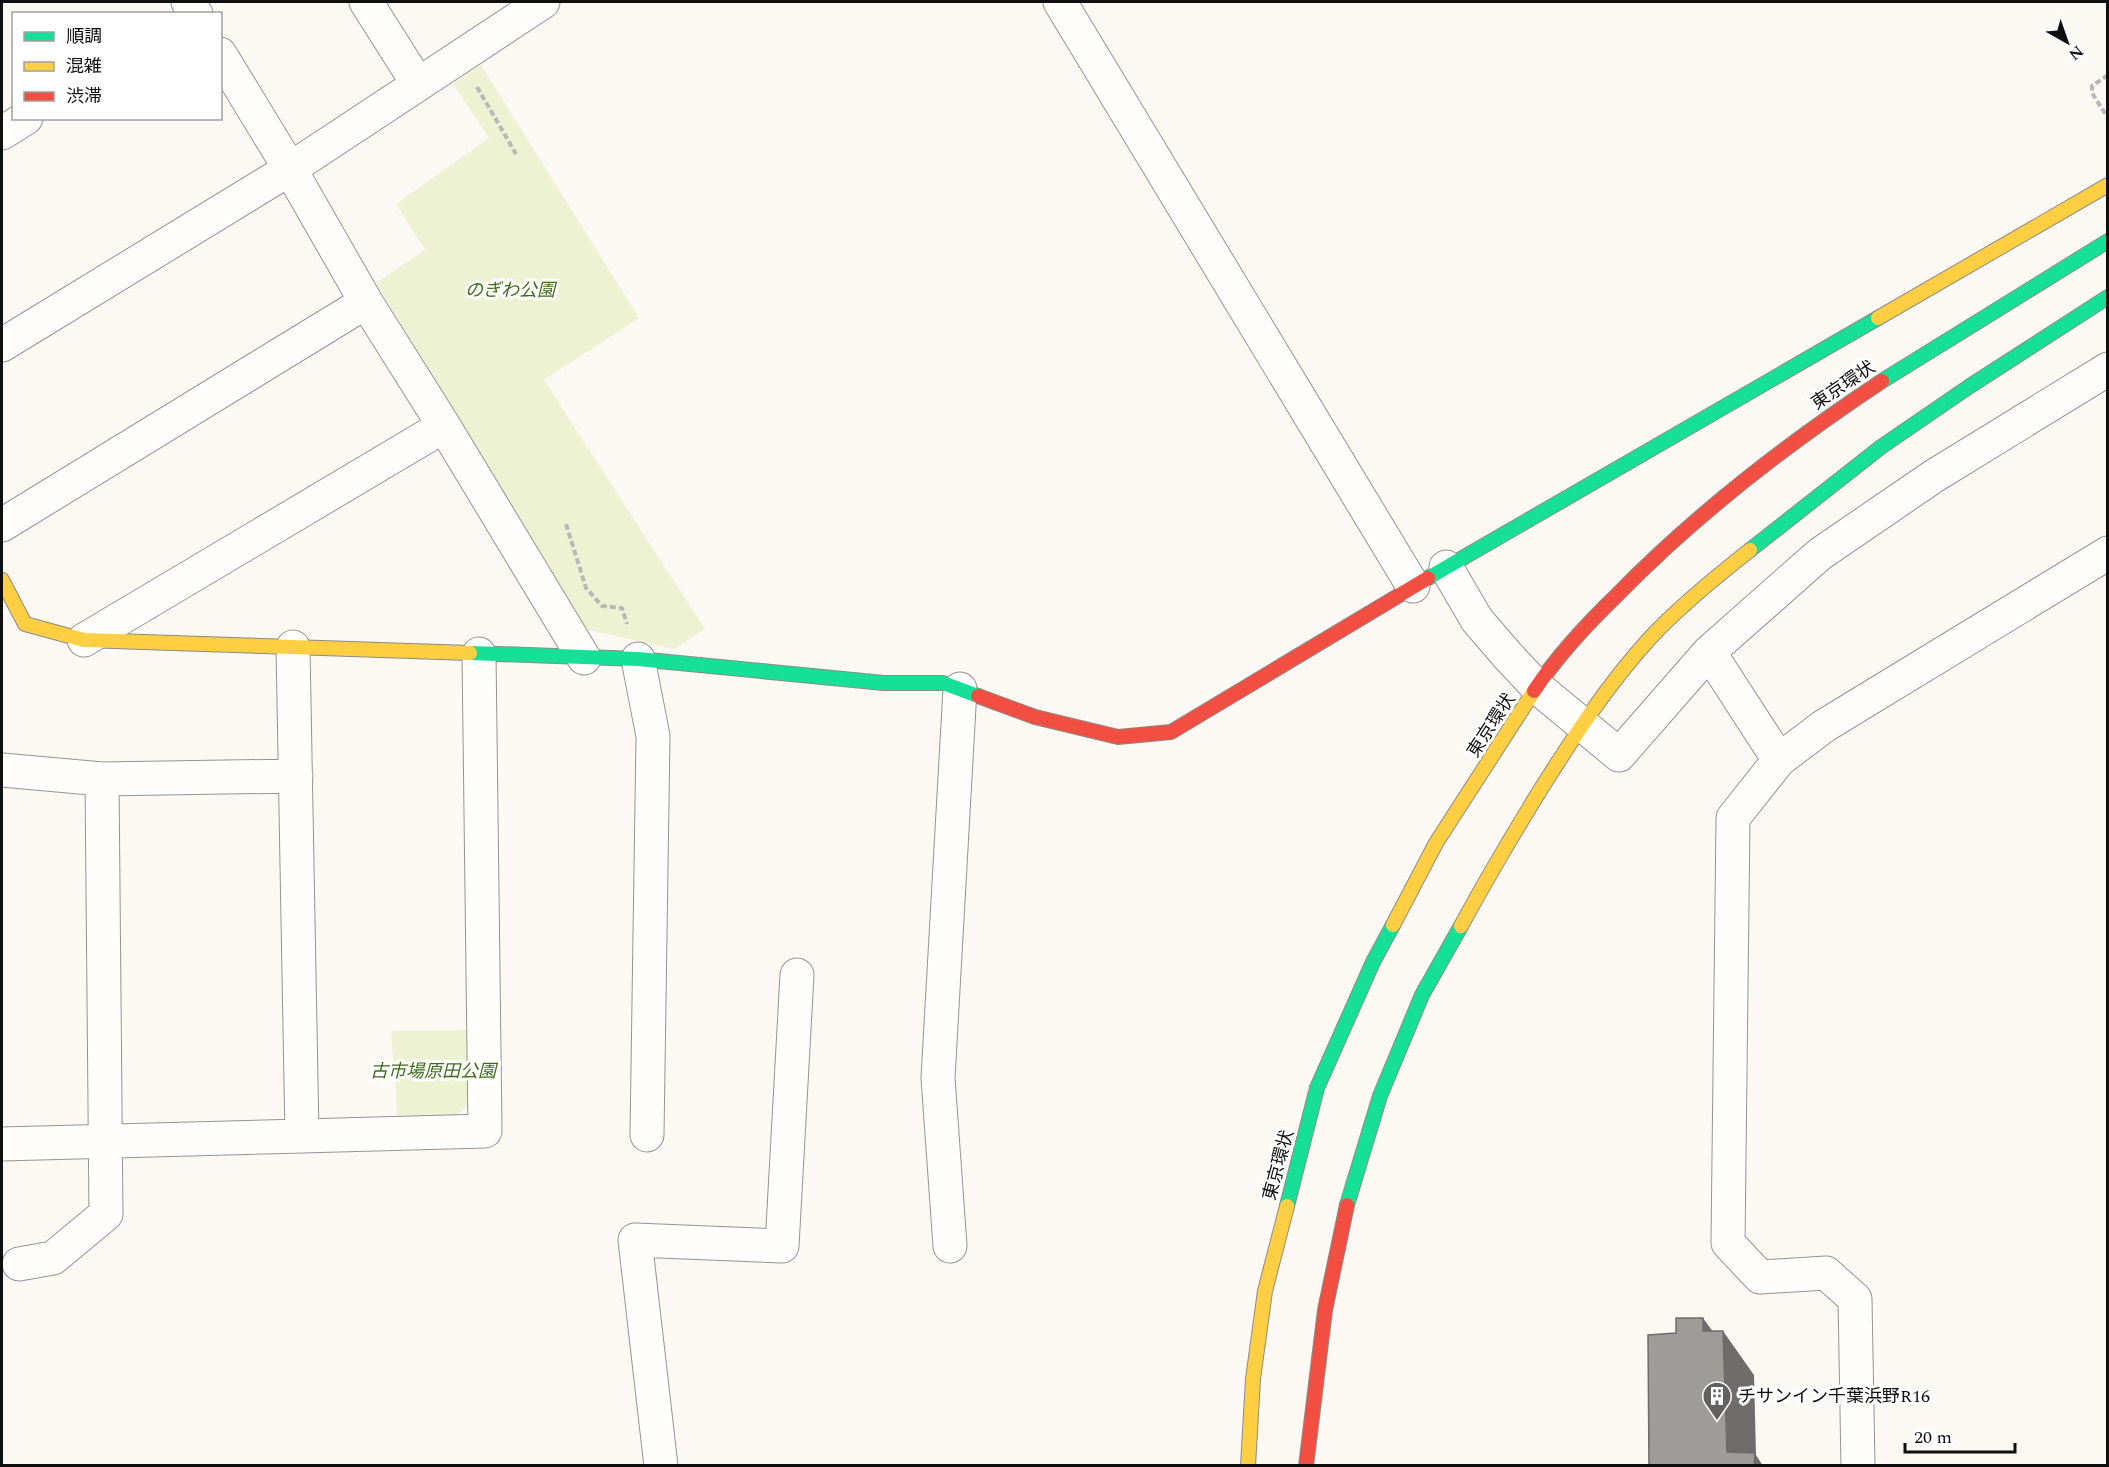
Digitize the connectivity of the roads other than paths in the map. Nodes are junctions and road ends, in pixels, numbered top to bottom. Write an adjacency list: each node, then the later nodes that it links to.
1 (366, 2): 5 (street)
2 (543, 2): 5 (street)
3 (1060, 2): 20 (street)
4 (222, 57): 8 (street)
5 (418, 84): 8 (street)
6 (23, 120): 7 (street)
7 (2, 133)
8 (290, 169): 12 (street); 13 (street)
9 (2108, 185): 18 (main road)
10 (2108, 241): 27 (main road, 東京環状)
11 (2108, 297): 29 (main road)
12 (366, 302): 15 (street); 16 (street)
13 (2, 345)
14 (2108, 369): 23 (street)
15 (444, 426): 21 (street); 25 (street)
16 (2, 525)
17 (2108, 553): 30 (street)
18 (1446, 567): 20 (main road); 27 (street)
19 (2, 580): 21 (main road)
20 (1413, 586): 28 (main road)
21 (84, 640): 22 (main road)
22 (293, 647): 24 (main road); 32 (street)
23 (1709, 652): 29 (street); 30 (street)
24 (479, 654): 25 (main road); 36 (street)
25 (584, 658): 26 (main road)
26 (638, 659): 28 (main road); 35 (street)
27 (1537, 687): 29 (street); 42 (main road, 東京環状)
28 (960, 689): 39 (street)
29 (1581, 725): 43 (main road)
30 (1779, 760): 44 (street)
31 (2, 770): 33 (street)
32 (296, 776): 33 (street); 36 (street)
33 (102, 779): 37 (street)
34 (797, 975): 41 (street)
35 (647, 1134)
36 (302, 1136): 37 (street)
37 (105, 1141): 38 (street); 40 (street)
38 (2, 1144)
39 (950, 1246)
40 (19, 1264)
41 (661, 1466)
42 (1248, 1466)
43 (1306, 1466)
44 (1858, 1466)

